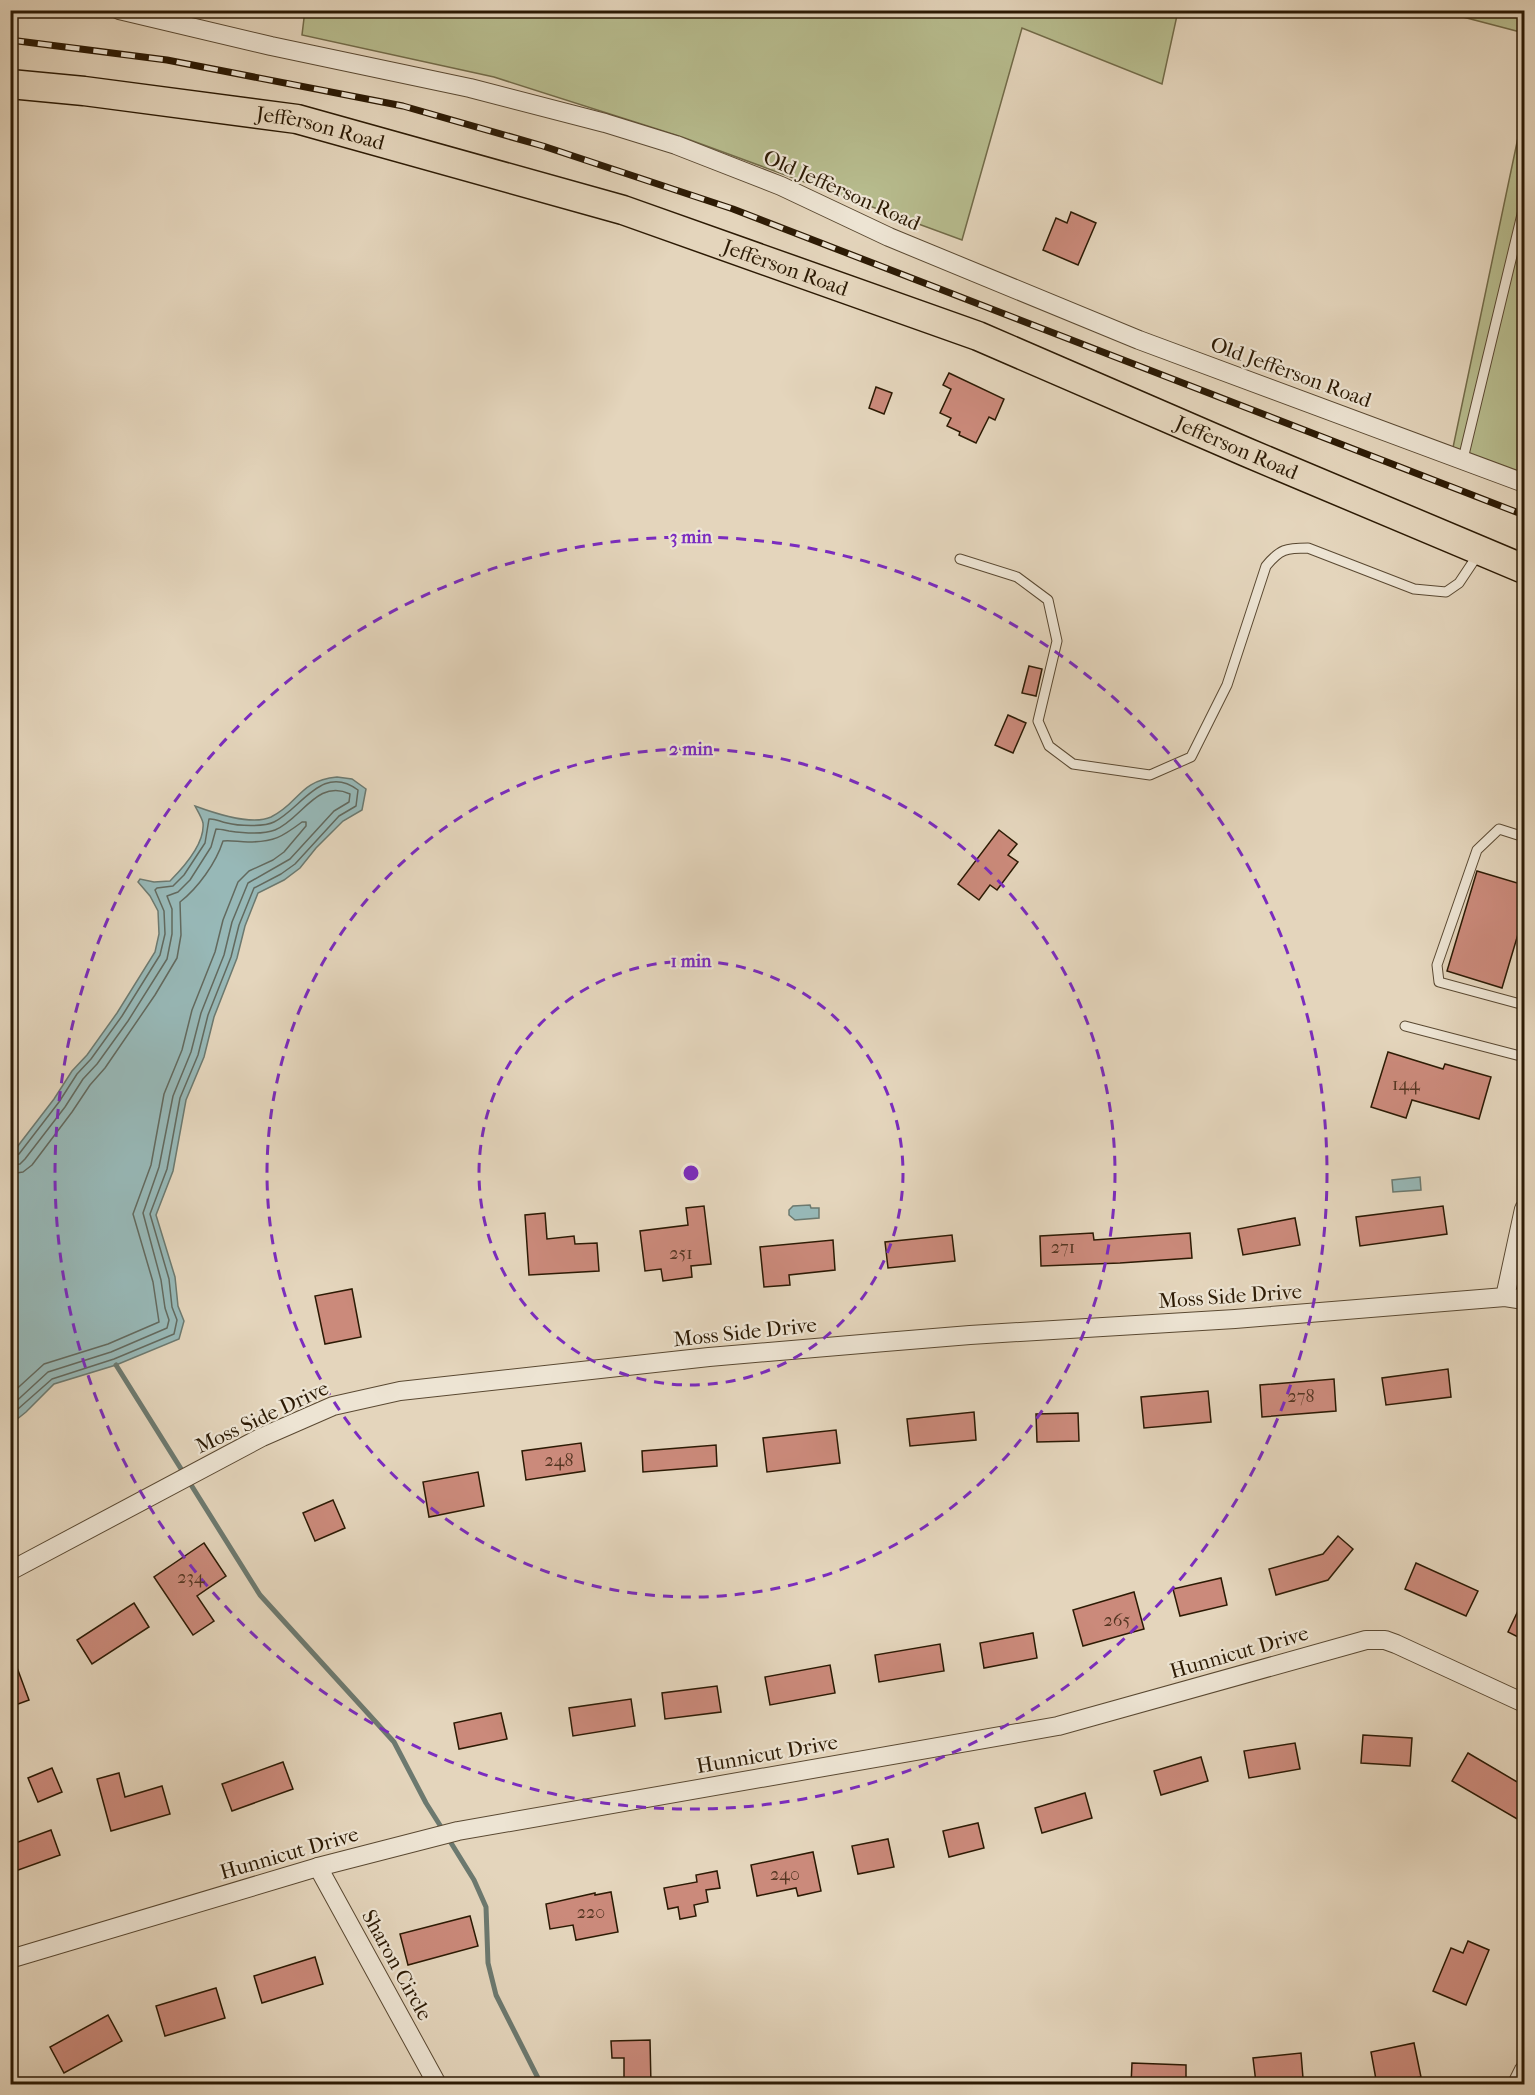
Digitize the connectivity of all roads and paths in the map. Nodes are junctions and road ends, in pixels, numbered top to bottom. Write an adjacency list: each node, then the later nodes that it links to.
1 (119, 10): 4 (street, Old Jefferson Road)
2 (10, 84): 6 (highway, Jefferson Road)
3 (1524, 206): 4 (lane)
4 (1463, 459): 5 (street, Old Jefferson Road)
5 (1524, 483)
6 (1480, 550): 7 (lane); 8 (highway, Jefferson Road)
7 (960, 559)
8 (1524, 569)
9 (1524, 837): 10 (lane)
10 (1524, 1005)
11 (1405, 1026): 12 (lane)
12 (1524, 1057)
13 (1524, 1209): 14 (street)
14 (1505, 1297): 15 (street, Moss Side Drive); 16 (street, Moss Side Drive)
15 (1524, 1300)
16 (10, 1571)
17 (1524, 1703): 18 (street, Hunnicut Drive)
18 (318, 1867): 19 (street, Hunnicut Drive); 21 (street, Sharon Circle)
19 (10, 1959)
20 (1524, 2070): 22 (street)
21 (437, 2085)
22 (1517, 2085)

